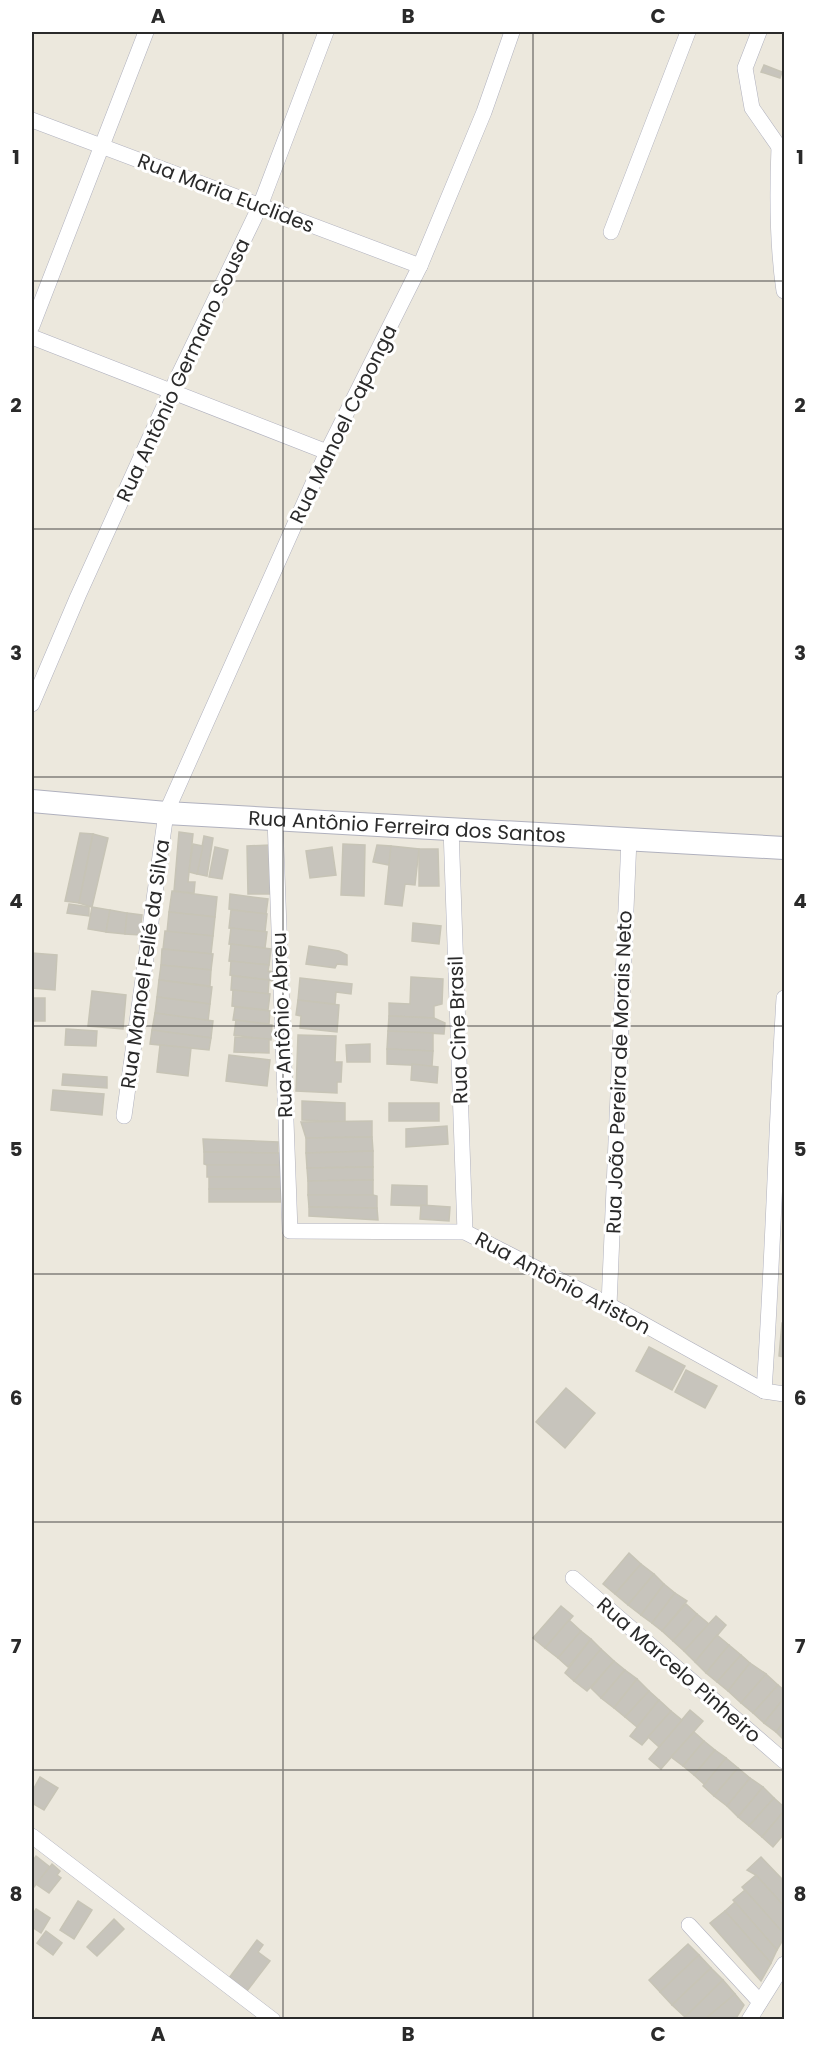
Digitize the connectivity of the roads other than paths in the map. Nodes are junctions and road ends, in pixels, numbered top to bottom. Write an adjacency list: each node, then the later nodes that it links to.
1 (146, 32): 7 (street)
2 (326, 32): 9 (street, Rua Antônio Germano Sousa)
3 (512, 32): 11 (street, Rua Manoel Caponga)
4 (688, 32): 10 (street)
5 (759, 32): 8 (street)
6 (32, 120): 7 (street, Rua Maria Euclides)
7 (102, 147): 9 (street, Rua Maria Euclides); 13 (street)
8 (782, 151): 12 (street)
9 (260, 206): 11 (street, Rua Maria Euclides); 15 (street, Rua Antônio Germano Sousa)
10 (611, 232)
11 (420, 266): 16 (street, Rua Manoel Caponga)
12 (784, 291)
13 (32, 326)
14 (32, 337): 15 (street)
15 (171, 391): 16 (street); 17 (street, Rua Antônio Germano Sousa)
16 (327, 452): 19 (street, Rua Manoel Caponga)
17 (32, 705)
18 (32, 801): 19 (street, Rua Antônio Ferreira dos Santos)
19 (166, 813): 20 (street, Rua Antônio Ferreira dos Santos); 25 (street, Rua Manoel Felié da Silva)
20 (274, 819): 21 (street, Rua Antônio Ferreira dos Santos); 26 (street, Rua Antônio Abreu)
21 (451, 828): 22 (street, Rua Antônio Ferreira dos Santos); 27 (street, Rua Cine Brasil)
22 (629, 839): 23 (street, Rua Antônio Ferreira dos Santos); 28 (street, Rua João Pereira de Morais Neto)
23 (784, 848)
24 (784, 998): 29 (street)
25 (124, 1116)
26 (290, 1231): 27 (street, Rua Antônio Ariston)
27 (465, 1232): 28 (street, Rua Antônio Ariston)
28 (609, 1305): 29 (street, Rua Antônio Ariston)
29 (764, 1391): 30 (street, Rua Antônio Ariston)
30 (784, 1394)
31 (573, 1578): 32 (street, Rua Marcelo Pinheiro)
32 (784, 1761)
33 (32, 1836): 37 (street)
34 (689, 1925): 36 (street)
35 (784, 1964): 36 (street)
36 (760, 2002): 38 (street)
37 (273, 2019)
38 (749, 2019)

